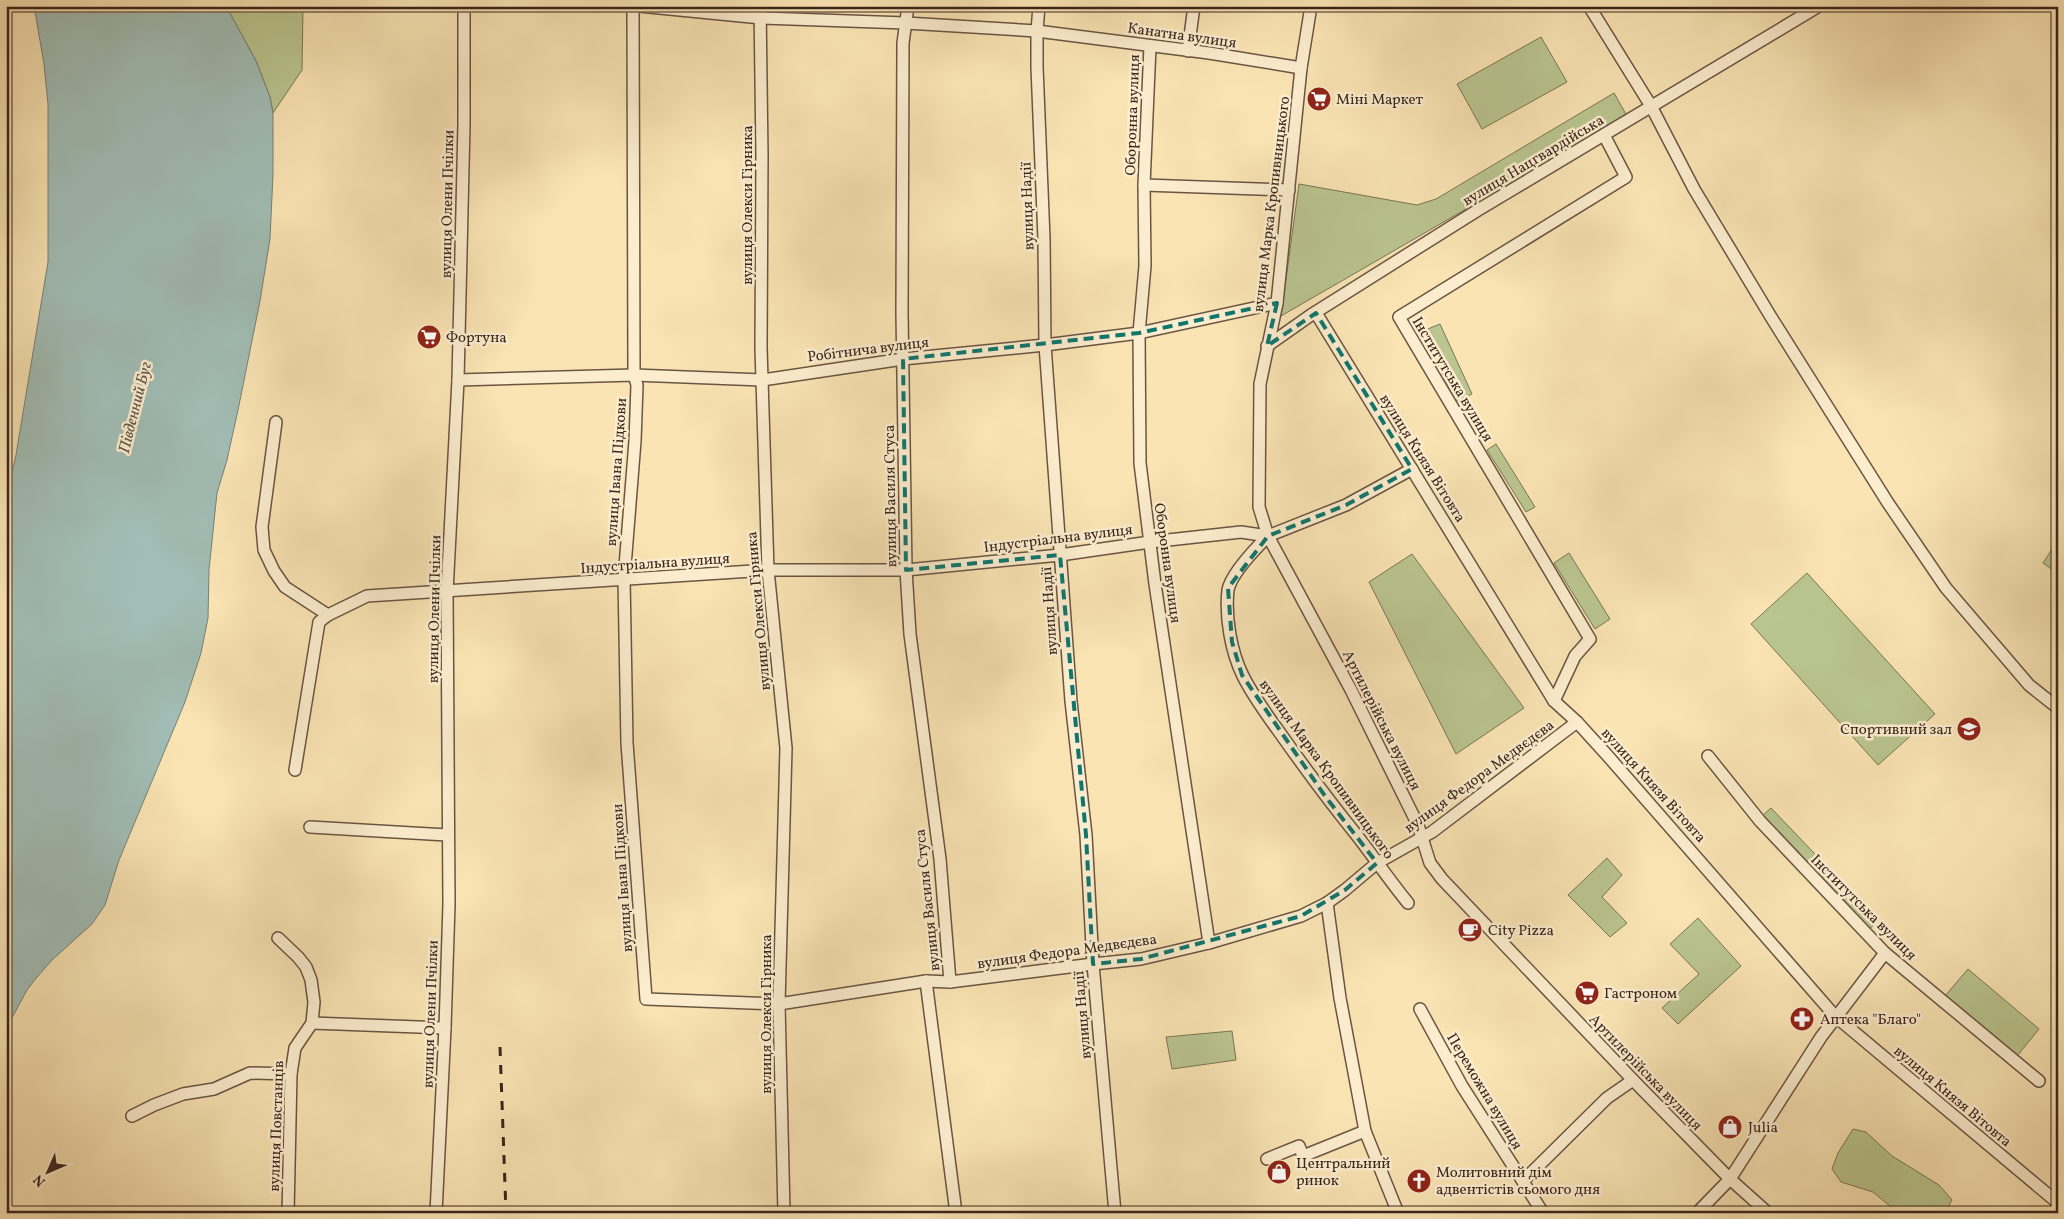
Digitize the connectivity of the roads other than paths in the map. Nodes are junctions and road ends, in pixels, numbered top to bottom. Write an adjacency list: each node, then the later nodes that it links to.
1 (464, 6): 27 (street, вулиця Олени Пчілки)
2 (633, 6): 26 (street, вулиця Івана Підкови)
3 (639, 6): 10 (street, Канатна вулиця)
4 (908, 6): 11 (street, вулиця Василя Стуса)
5 (1039, 6): 12 (street, вулиця Надії)
6 (1194, 6): 14 (street)
7 (1311, 6): 15 (street, вулиця Марка Кропивницького)
8 (1589, 6): 16 (street)
9 (1819, 6): 16 (street, вулиця Нацгвардійська)
10 (760, 12): 11 (street, Канатна вулиця); 28 (street, вулиця Олекси Гірника)
11 (906, 23): 12 (street, Канатна вулиця); 25 (street, вулиця Василя Стуса)
12 (1036, 31): 13 (street, Канатна вулиця); 23 (street, вулиця Надії)
13 (1150, 46): 14 (street, Канатна вулиця); 18 (street, Оборонна вулиця)
14 (1188, 51): 15 (street, Канатна вулиця)
15 (1301, 68): 19 (street, вулиця Марка Кропивницького)
16 (1650, 106): 17 (street, вулиця Нацгвардійська); 40 (street)
17 (1604, 135): 21 (street, вулиця Нацгвардійська); 39 (street, Інститутська вулиця)
18 (1144, 185): 19 (street, Оборонна вулиця); 22 (street, Оборонна вулиця)
19 (1289, 190): 20 (street, вулиця Марка Кропивницького)
20 (1277, 303): 22 (street, Робітнича вулиця); 24 (street, вулиця Марка Кропивницького)
21 (1316, 313): 24 (street, вулиця Нацгвардійська); 30 (street, вулиця Князя Вітовта)
22 (1139, 333): 23 (street, Робітнича вулиця); 32 (street, Оборонна вулиця)
23 (1045, 345): 25 (street, Робітнича вулиця); 33 (street, вулиця Надії)
24 (1267, 346): 31 (street, вулиця Марка Кропивницького)
25 (903, 359): 28 (street, Робітнича вулиця); 35 (street, вулиця Василя Стуса)
26 (634, 375): 27 (street, Робітнича вулиця); 28 (street, Робітнича вулиця); 36 (street, вулиця Івана Підкови)
27 (458, 380): 37 (street, вулиця Олени Пчілки)
28 (762, 380): 34 (street, вулиця Олекси Гірника)
29 (276, 422): 38 (street)
30 (1412, 469): 31 (street); 39 (street, вулиця Князя Вітовта)
31 (1268, 536): 32 (street, Індустріальна вулиця); 46 (street, Артилерійська вулиця); 47 (street, вулиця Марка Кропивницького)
32 (1150, 542): 33 (street, Індустріальна вулиця); 51 (street, Оборонна вулиця)
33 (1060, 555): 35 (street, Індустріальна вулиця); 53 (street, вулиця Надії)
34 (768, 570): 35 (street, Індустріальна вулиця); 36 (street, Індустріальна вулиця); 57 (street, вулиця Олекси Гірника)
35 (906, 570): 55 (street, вулиця Василя Стуса)
36 (624, 579): 37 (street, Індустріальна вулиця); 56 (street, вулиця Івана Підкови)
37 (447, 592): 38 (street, Індустріальна вулиця); 45 (street, вулиця Олени Пчілки)
38 (328, 614): 43 (street)
39 (1554, 701): 41 (street, вулиця Князя Вітовта)
40 (2058, 708)
41 (1577, 722): 46 (street, вулиця Федора Медвєдєва); 59 (street, вулиця Князя Вітовта)
42 (1708, 756): 52 (street, Інститутська вулиця)
43 (295, 770)
44 (310, 827): 45 (street)
45 (447, 835): 61 (street, вулиця Олени Пчілки)
46 (1423, 838): 47 (street, вулиця Федора Медвєдєва); 63 (street, Артилерійська вулиця)
47 (1377, 863): 48 (street, вулиця Марка Кропивницького); 49 (street, вулиця Федора Медвєдєва)
48 (1408, 902)
49 (1327, 903): 51 (street, вулиця Федора Медвєдєва); 66 (street)
50 (278, 938): 60 (street)
51 (1209, 943): 53 (street, вулиця Федора Медвєдєва)
52 (1885, 953): 59 (street); 64 (street, Інститутська вулиця)
53 (1093, 964): 55 (street, вулиця Федора Медвєдєва); 75 (street, вулиця Надії)
54 (926, 981): 55 (street, вулиця Федора Медвєдєва); 57 (street, вулиця Федора Медвєдєва); 74 (street, вулиця Василя Стуса)
55 (950, 982)
56 (646, 999): 57 (street, вулиця Федора Медвєдєва)
57 (779, 1004): 73 (street, вулиця Олекси Гірника)
58 (1420, 1009): 69 (street, Переможна вулиця)
59 (1835, 1016): 68 (street); 70 (street, вулиця Князя Вітовта)
60 (312, 1023): 61 (street); 62 (street, вулиця Повстанців)
61 (445, 1028): 72 (street, вулиця Олени Пчілки)
62 (291, 1074): 65 (street); 71 (street, вулиця Повстанців)
63 (1633, 1080): 68 (street, Артилерійська вулиця); 69 (street)
64 (2039, 1081)
65 (132, 1116)
66 (1365, 1131): 67 (street); 76 (street)
67 (1267, 1159)
68 (1730, 1180): 78 (street); 79 (street, Артилерійська вулиця)
69 (1523, 1181): 77 (street, Переможна вулиця)
70 (2058, 1204)
71 (288, 1213)
72 (436, 1213)
73 (784, 1213)
74 (956, 1213)
75 (1115, 1213)
76 (1398, 1213)
77 (1543, 1213)
78 (1697, 1213)
79 (1768, 1213)

